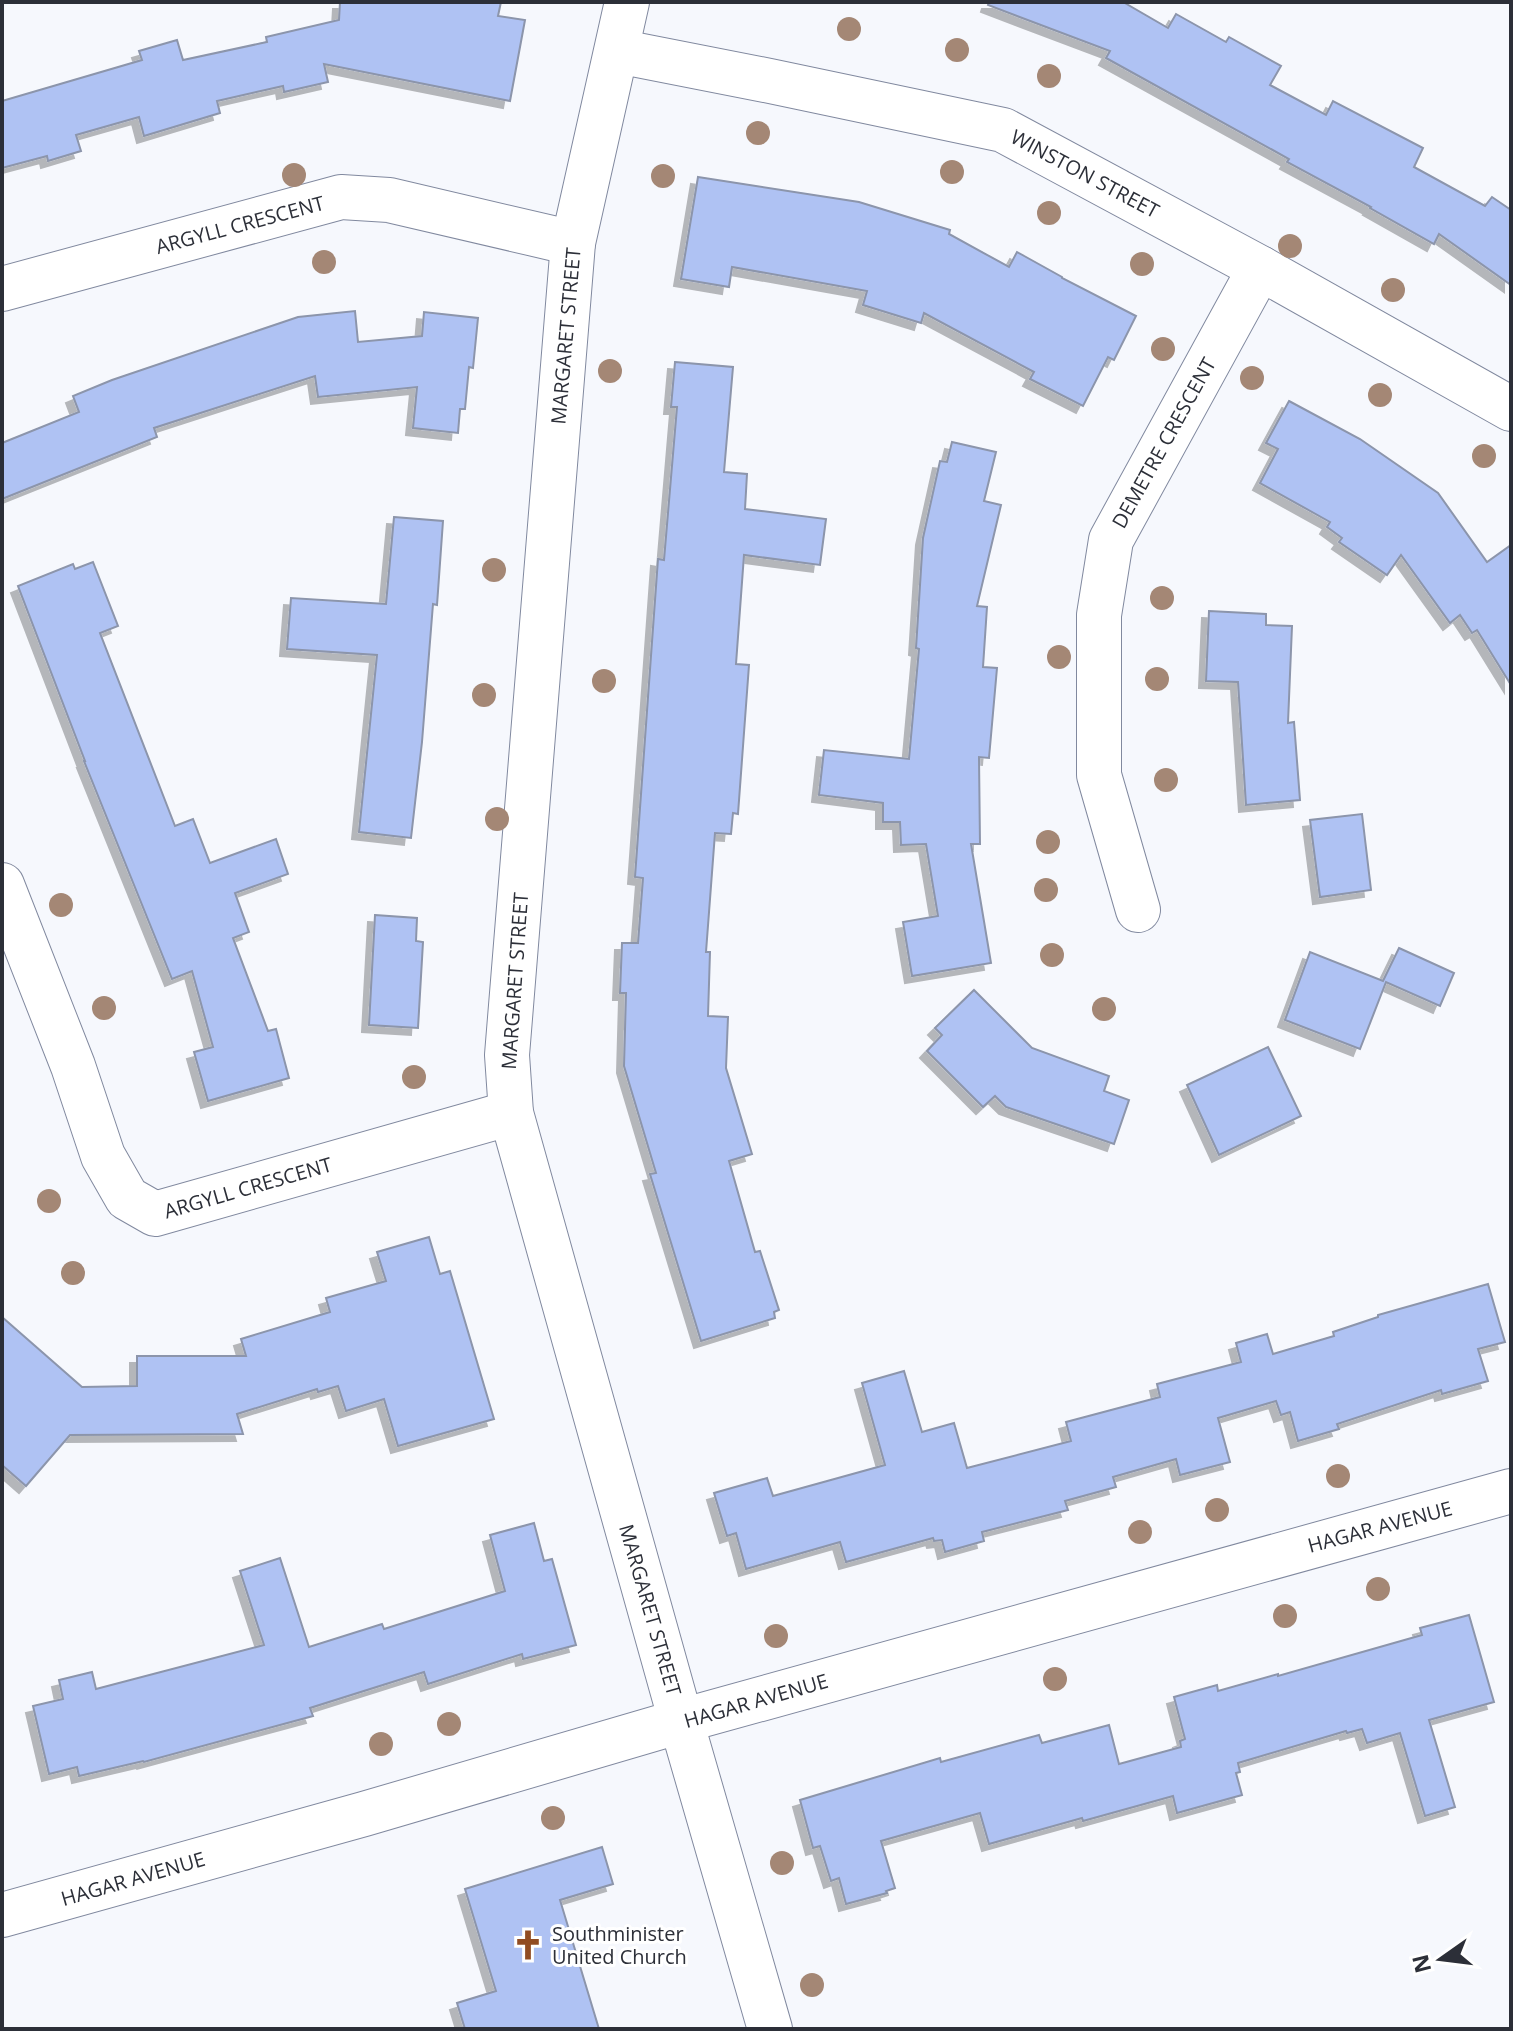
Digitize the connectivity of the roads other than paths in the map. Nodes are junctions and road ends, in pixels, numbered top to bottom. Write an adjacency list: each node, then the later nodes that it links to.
1 (627, 2): 2 (street, MARGARET STREET)
2 (617, 51): 3 (street, MARGARET STREET); 4 (street, WINSTON STREET)
3 (573, 243): 5 (street, ARGYLL CRESCENT); 9 (street, MARGARET STREET)
4 (1260, 268): 6 (street, WINSTON STREET); 8 (street, DEMETRE CRESCENT)
5 (2, 289)
6 (1511, 409)
7 (2, 885): 9 (street, ARGYLL CRESCENT)
8 (1138, 910)
9 (511, 1113): 11 (street, MARGARET STREET)
10 (1511, 1491): 11 (street, HAGAR AVENUE)
11 (681, 1721): 12 (street, HAGAR AVENUE); 13 (street, MARGARET STREET)
12 (2, 1915)
13 (770, 2029)

